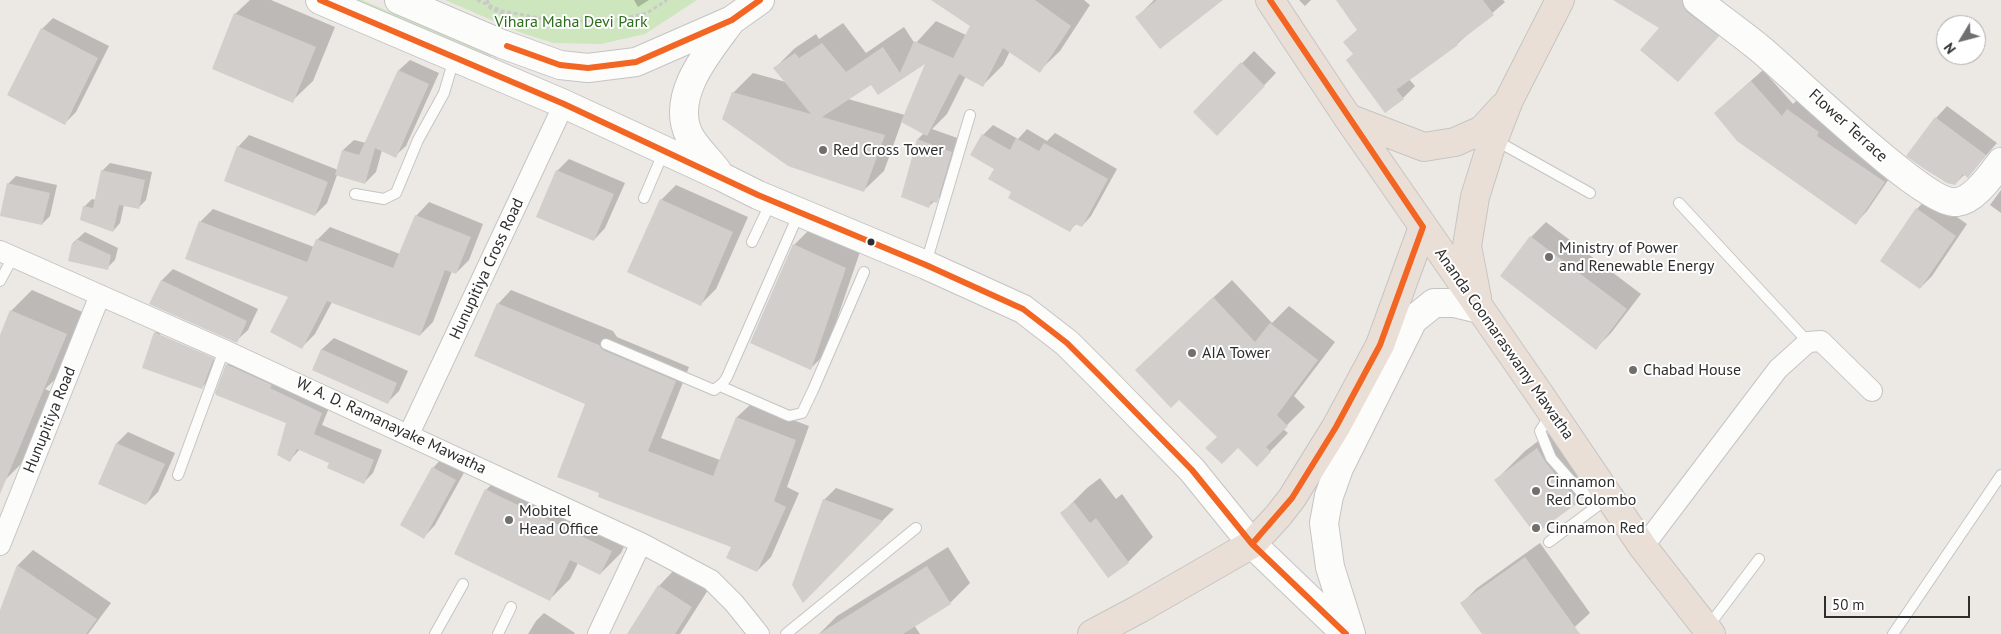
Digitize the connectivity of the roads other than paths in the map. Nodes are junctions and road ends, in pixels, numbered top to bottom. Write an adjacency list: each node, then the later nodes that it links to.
1 (320, 0): 8 (main road)
2 (399, 0): 7 (main road)
3 (760, 0): 7 (main road)
4 (1270, 0): 12 (highway, Ananda Coomaraswamy Mawatha)
5 (1560, 0): 9 (highway)
6 (1697, 0): 15 (main road, Flower Terrace)
7 (732, 20): 16 (main road)
8 (454, 58): 10 (main road); 18 (lane)
9 (1509, 100): 12 (highway); 13 (highway)
10 (564, 104): 14 (main road); 36 (street, Hunupitiya Cross Road)
11 (970, 115): 26 (lane)
12 (1348, 118): 23 (highway, Ananda Coomaraswamy Mawatha)
13 (1494, 139): 17 (lane); 30 (highway)
14 (664, 150): 16 (main road); 19 (lane)
15 (2001, 162)
16 (722, 177): 20 (main road)
17 (1590, 192)
18 (355, 194)
19 (644, 198)
20 (772, 201): 22 (main road); 24 (lane)
21 (1679, 203): 31 (lane)
22 (800, 212): 26 (main road); 34 (lane)
23 (1423, 227): 30 (highway, Ananda Coomaraswamy Mawatha); 43 (highway)
24 (752, 242)
25 (7, 254): 28 (lane); 29 (street, W. A. D. Ramanayake Mawatha)
26 (926, 265): 43 (main road)
27 (864, 272): 34 (lane)
28 (0, 281)
29 (100, 295): 33 (street, W. A. D. Ramanayake Mawatha); 44 (street, Hunupitiya Road)
30 (1479, 309): 39 (highway, Ananda Coomaraswamy Mawatha); 57 (main road)
31 (1808, 342): 35 (street); 45 (street)
32 (606, 344): 34 (lane)
33 (224, 350): 36 (street, W. A. D. Ramanayake Mawatha); 37 (lane)
34 (720, 386)
35 (1872, 391)
36 (409, 434): 42 (street, W. A. D. Ramanayake Mawatha)
37 (178, 475)
38 (2001, 475): 58 (lane)
39 (1605, 492): 41 (lane); 45 (highway, Ananda Coomaraswamy Mawatha)
40 (916, 528): 54 (lane)
41 (1548, 542)
42 (641, 543): 52 (street); 53 (street, W. A. D. Ramanayake Mawatha)
43 (1252, 544): 55 (highway); 56 (main road)
44 (0, 546)
45 (1643, 547): 49 (highway, Ananda Coomaraswamy Mawatha)
46 (1759, 559): 49 (lane)
47 (463, 584): 50 (lane)
48 (512, 607): 51 (lane)
49 (1709, 631)
50 (435, 634)
51 (498, 634)
52 (598, 634)
53 (759, 634)
54 (786, 634)
55 (1092, 634)
56 (1346, 634)
57 (1351, 634)
58 (1894, 634)

